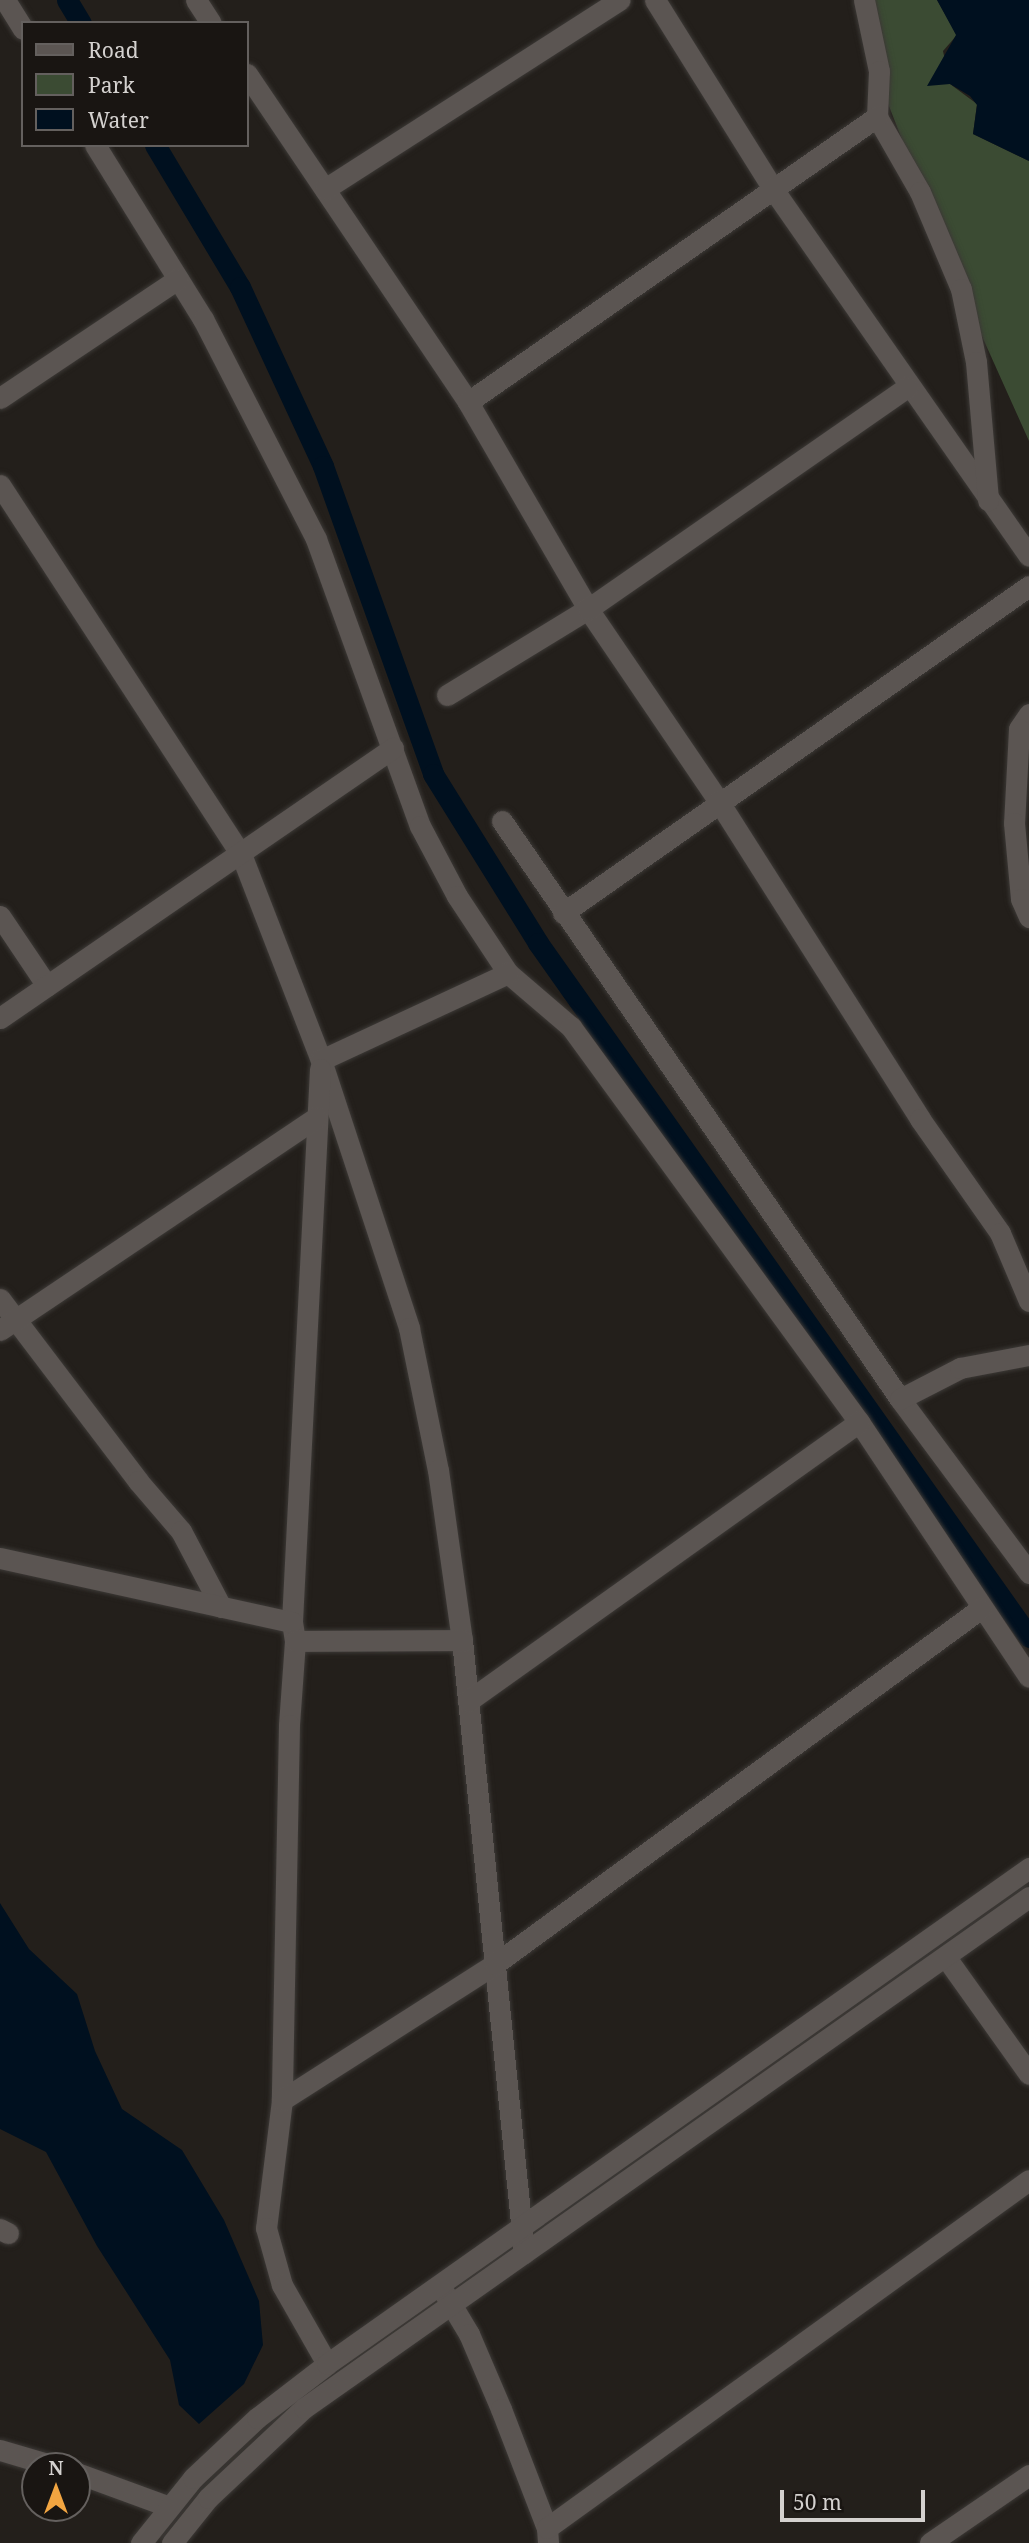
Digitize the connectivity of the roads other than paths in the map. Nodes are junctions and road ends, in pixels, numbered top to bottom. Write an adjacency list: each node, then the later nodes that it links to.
1 (5, 0): 7 (street)
2 (619, 0): 11 (street)
3 (655, 0): 12 (street)
4 (864, 0): 9 (street)
5 (200, 2): 6 (street)
6 (210, 21)
7 (21, 26)
8 (248, 75): 11 (street)
9 (877, 117): 12 (street); 18 (street)
10 (96, 147): 13 (street)
11 (325, 189): 16 (street)
12 (773, 189): 14 (street); 16 (street)
13 (178, 279): 15 (street); 24 (street)
14 (907, 387): 18 (street); 21 (street)
15 (0, 398)
16 (468, 402): 21 (street)
17 (0, 485): 27 (street)
18 (988, 500): 19 (street)
19 (1029, 556)
20 (1029, 586): 25 (street)
21 (587, 609): 22 (street); 25 (street)
22 (447, 695)
23 (1029, 714): 30 (street)
24 (393, 748): 27 (street); 31 (street)
25 (719, 802): 28 (street); 37 (street)
26 (502, 821): 28 (street)
27 (241, 854): 32 (street); 34 (street)
28 (564, 913): 40 (street)
29 (0, 916): 32 (street)
30 (1029, 918)
31 (508, 973): 34 (street); 41 (street)
32 (47, 986): 33 (street)
33 (0, 1018)
34 (321, 1060): 35 (street); 47 (street)
35 (315, 1118): 38 (street); 46 (street)
36 (0, 1299): 38 (street)
37 (1029, 1301)
38 (9, 1324): 44 (street)
39 (1029, 1355): 40 (street)
40 (900, 1399): 43 (street)
41 (859, 1422): 45 (street); 49 (street)
42 (0, 1558): 44 (street)
43 (1029, 1573)
44 (221, 1607): 46 (street)
45 (980, 1609): 48 (street); 53 (street)
46 (294, 1632): 47 (street); 55 (street)
47 (462, 1640): 49 (street)
48 (1029, 1677)
49 (468, 1701): 53 (street)
50 (1029, 1868): 57 (street)
51 (1029, 1897): 52 (street)
52 (947, 1959): 54 (street); 58 (street)
53 (495, 1964): 55 (street); 57 (street)
54 (1029, 2074)
55 (282, 2100): 61 (street)
56 (1029, 2180): 68 (street)
57 (521, 2228): 58 (street); 59 (street)
58 (524, 2253): 60 (street)
59 (439, 2286): 60 (street); 61 (street)
60 (453, 2304): 62 (street); 68 (street)
61 (327, 2364): 62 (street)
62 (298, 2400): 67 (street); 70 (street)
63 (0, 2450): 64 (street)
64 (21, 2456)
65 (91, 2478): 67 (street)
66 (1027, 2479): 71 (street)
67 (166, 2506): 69 (street)
68 (547, 2535)
69 (141, 2543)
70 (172, 2543)
71 (930, 2543)

